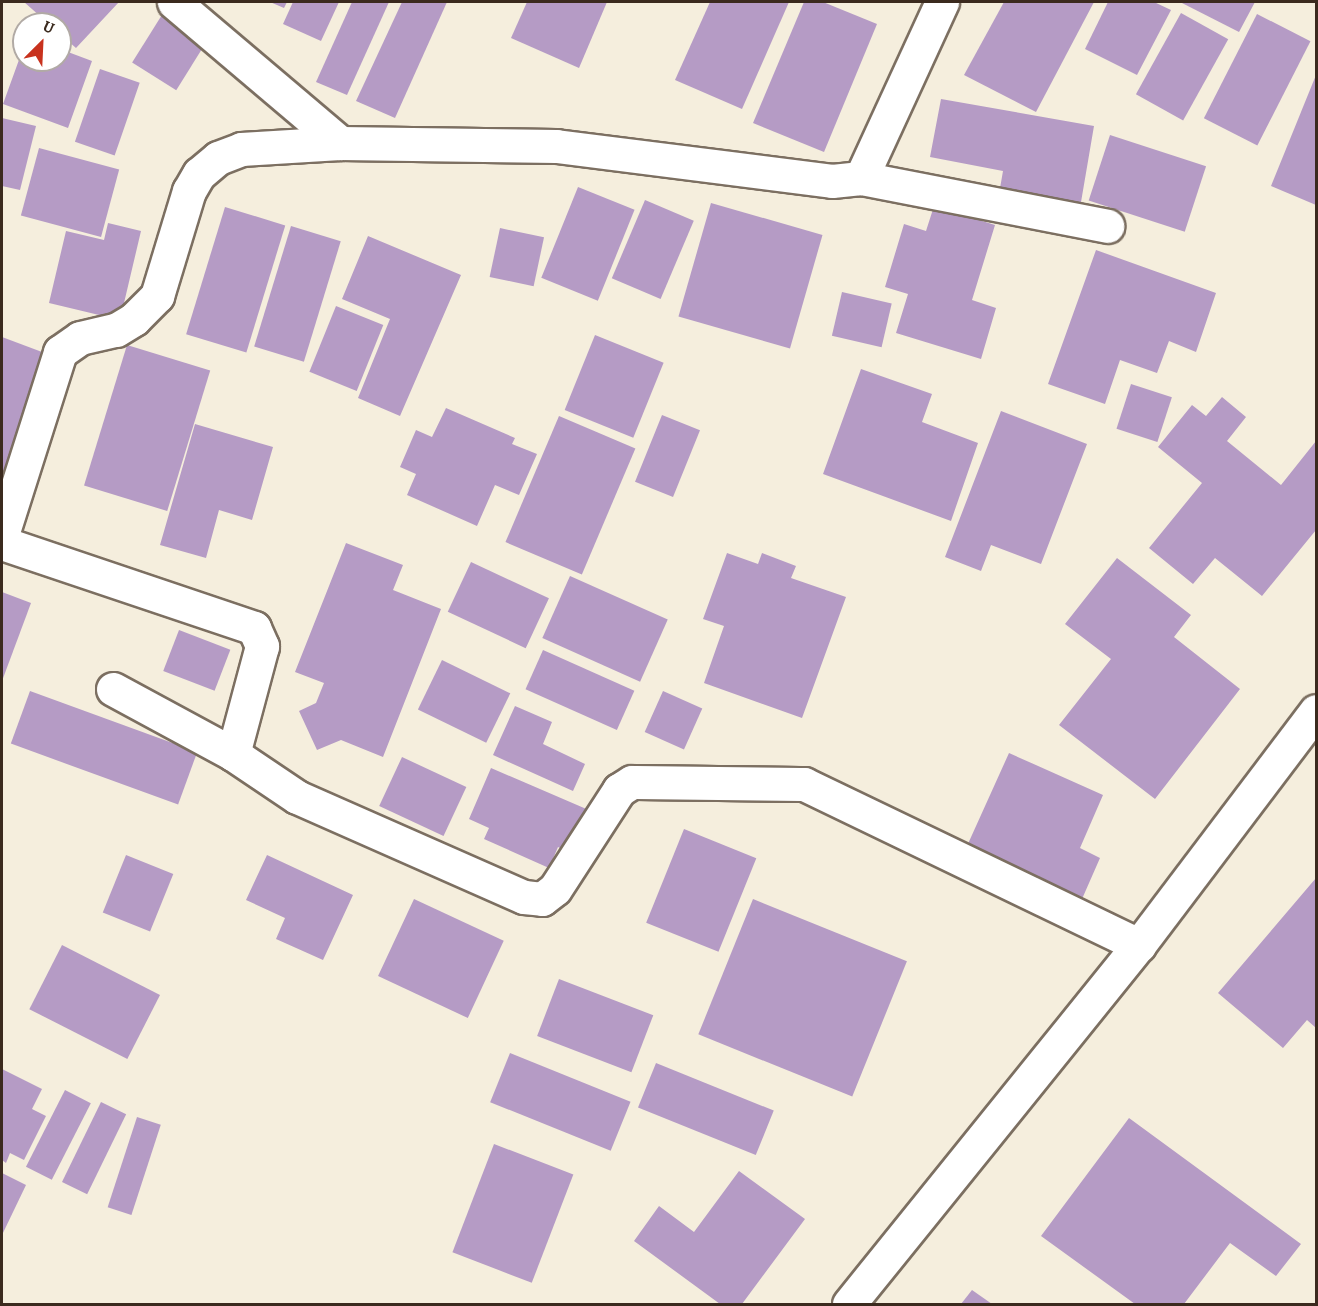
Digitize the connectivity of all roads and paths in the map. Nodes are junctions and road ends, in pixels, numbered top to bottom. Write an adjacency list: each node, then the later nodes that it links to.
1 (174, 2): 3 (street)
2 (942, 2): 4 (street)
3 (340, 143): 4 (street); 6 (street)
4 (861, 178): 5 (street)
5 (1107, 226)
6 (2, 535)
7 (2, 543): 10 (street)
8 (113, 689): 10 (street)
9 (1317, 711): 11 (street)
10 (233, 754): 11 (street)
11 (1139, 945): 12 (street)
12 (849, 1305)

